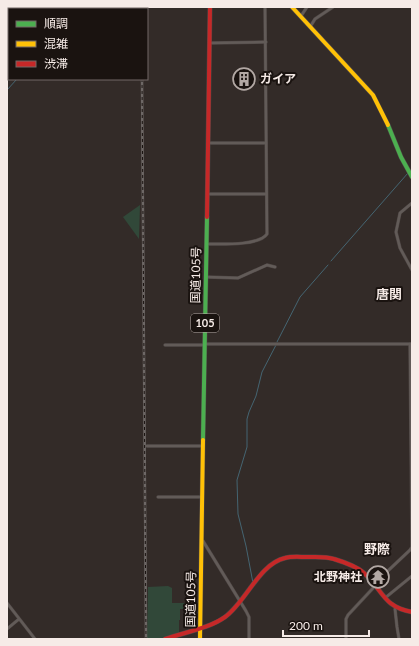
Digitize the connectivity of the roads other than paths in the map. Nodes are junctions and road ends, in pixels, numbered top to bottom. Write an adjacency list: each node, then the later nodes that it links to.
1 (210, 7): 9 (main road, 国道105号 / 105)
2 (265, 7): 8 (street)
3 (292, 7): 6 (main road)
4 (307, 7): 6 (street)
5 (333, 7): 7 (street)
6 (301, 16): 7 (main road)
7 (310, 27): 12 (main road)
8 (266, 42): 9 (street); 11 (street)
9 (209, 43): 10 (main road, 国道105号 / 105)
10 (208, 143): 11 (street); 13 (main road, 国道105号 / 105)
11 (266, 143): 14 (street)
12 (410, 174)
13 (206, 194): 14 (street); 16 (main road, 国道105号 / 105)
14 (266, 194): 16 (street)
15 (412, 203): 18 (street)
16 (206, 244): 19 (main road, 国道105号 / 105)
17 (275, 267): 19 (street)
18 (412, 270)
19 (206, 277): 22 (main road, 国道105号 / 105)
20 (411, 344): 22 (street); 29 (street)
21 (165, 345): 22 (street)
22 (204, 345): 24 (main road, 国道105号 / 105)
23 (147, 446): 24 (street)
24 (203, 446): 26 (main road, 国道105号 / 105)
25 (158, 497): 26 (street)
26 (202, 497): 27 (main road, 国道105号 / 105)
27 (201, 538): 32 (street); 36 (main road, 国道105号 / 105)
28 (412, 576): 30 (street)
29 (375, 585): 30 (main road); 32 (main road); 42 (street)
30 (385, 598): 33 (main road)
31 (7, 603): 35 (street)
32 (241, 603): 36 (main road); 41 (street)
33 (396, 608): 34 (main road); 43 (street)
34 (412, 612)
35 (19, 619): 37 (street); 38 (street)
36 (201, 628): 39 (main road); 40 (main road, 国道105号 / 105)
37 (7, 629)
38 (34, 639)
39 (165, 639)
40 (200, 639)
41 (249, 639)
42 (346, 639)
43 (399, 639)

